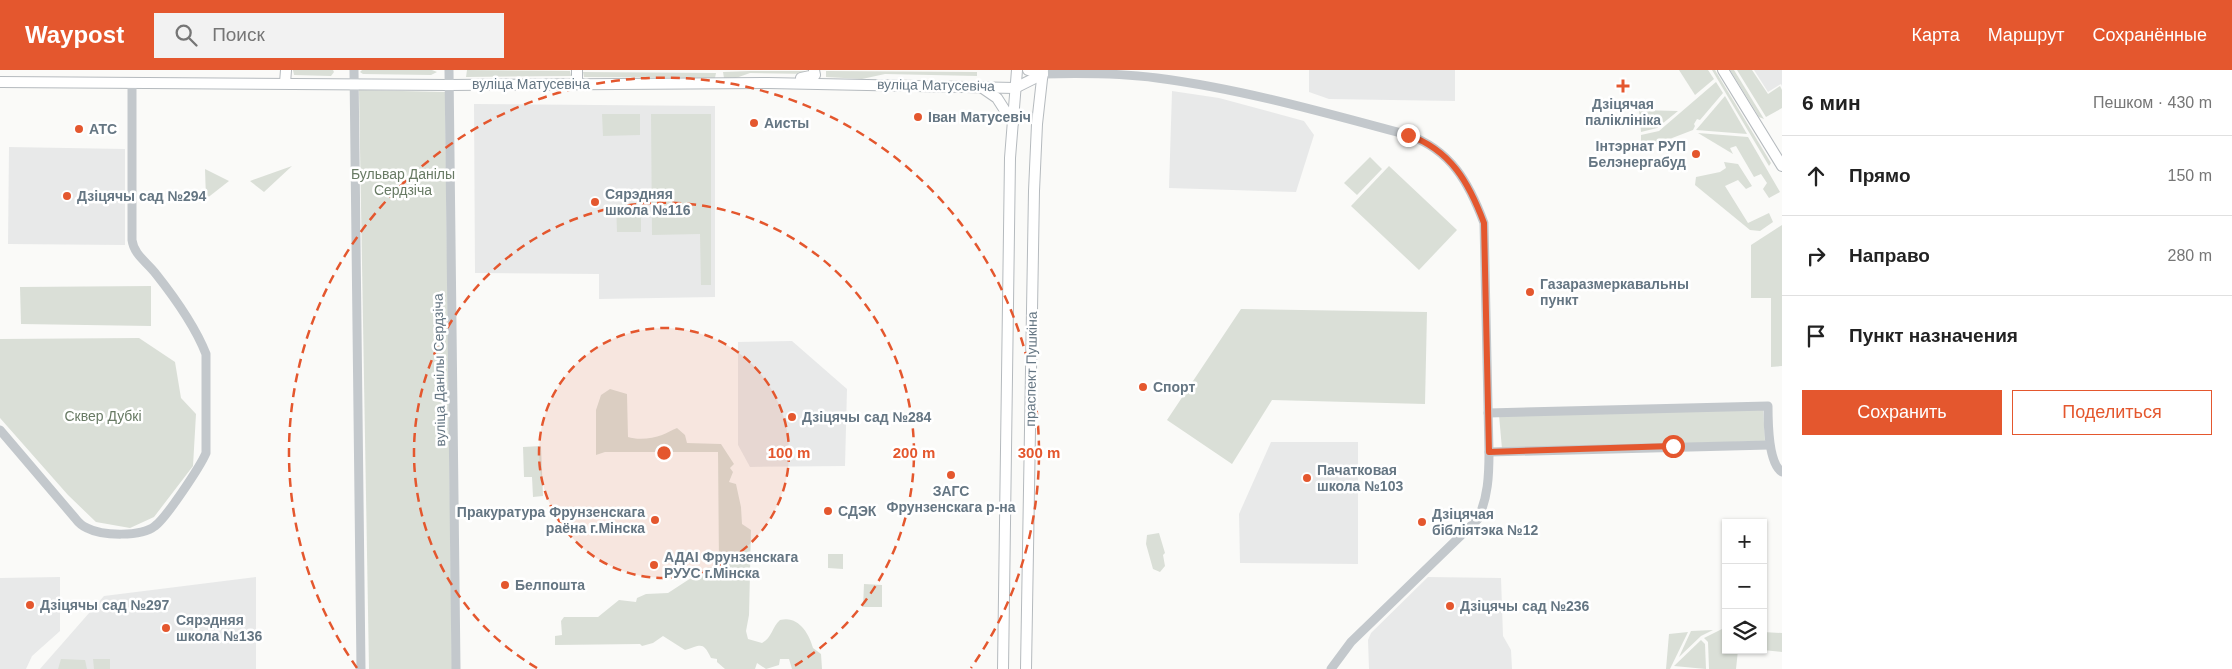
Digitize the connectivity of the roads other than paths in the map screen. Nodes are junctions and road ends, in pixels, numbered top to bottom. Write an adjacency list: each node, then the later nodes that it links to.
1 (286, 70): 12 (main road)
2 (354, 70): 15 (street)
3 (449, 70): 16 (street, вуліца Данілы Сердзіча)
4 (577, 70): 14 (main road)
5 (814, 70): 13 (main road)
6 (1017, 70): 18 (main road, праспект Пушкіна)
7 (1028, 70): 9 (main road)
8 (1723, 70): 20 (main road)
9 (1043, 72): 18 (main road, вуліца Матусевіча); 21 (street); 29 (main road, праспект Пушкіна)
10 (0, 82): 11 (main road, вуліца Матусевіча)
11 (132, 83): 12 (main road, вуліца Матусевіча); 22 (street)
12 (286, 83): 15 (main road, вуліца Матусевіча)
13 (768, 83): 14 (main road, вуліца Матусевіча); 17 (main road, вуліца Матусевіча)
14 (577, 84): 16 (main road, вуліца Матусевіча)
15 (354, 85): 16 (main road, вуліца Матусевіча); 26 (street)
16 (449, 85): 27 (street, вуліца Данілы Сердзіча)
17 (981, 86): 18 (main road, вуліца Матусевіча); 19 (main road)
18 (1015, 88): 19 (main road, праспект Пушкіна)
19 (1013, 123): 28 (main road, праспект Пушкіна)
20 (1782, 166)
21 (1488, 413): 23 (street); 24 (street)
22 (0, 430)
23 (1769, 445): 24 (street); 25 (street)
24 (1489, 452): 30 (street)
25 (1782, 472)
26 (361, 669)
27 (456, 669)
28 (1003, 669)
29 (1026, 669)
30 (1331, 669)

